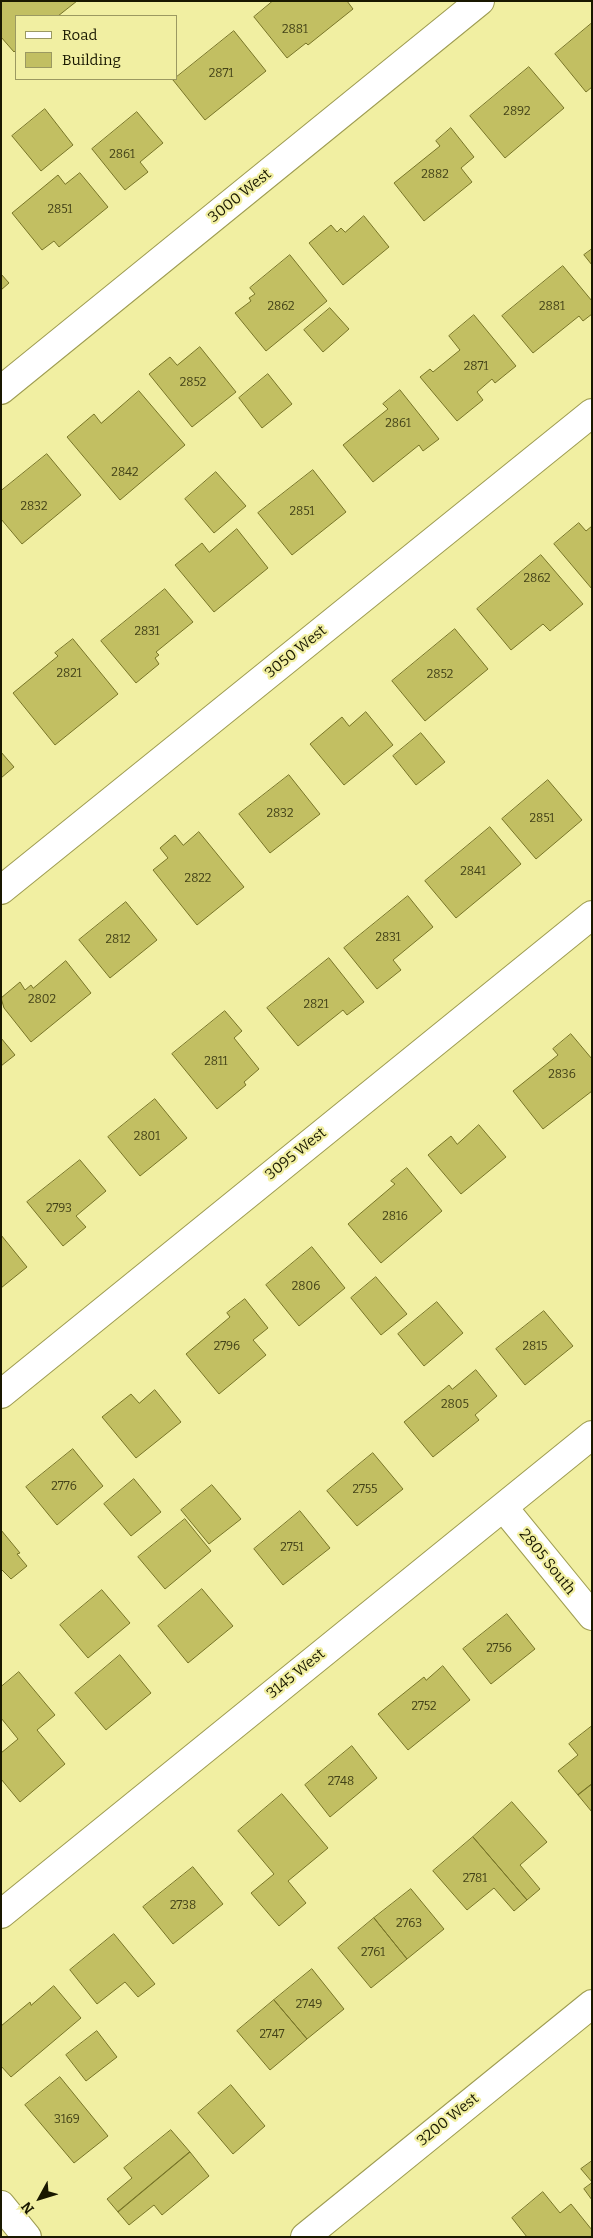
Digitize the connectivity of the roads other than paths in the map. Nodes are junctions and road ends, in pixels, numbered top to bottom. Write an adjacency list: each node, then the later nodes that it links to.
1 (480, 1): 2 (street, 3000 West)
2 (1, 390)
3 (592, 413): 4 (street, 3050 West)
4 (1, 890)
5 (592, 915): 6 (street, 3095 West)
6 (1, 1394)
7 (592, 1435): 8 (street, 3145 West)
8 (503, 1507): 9 (street, 2805 South); 10 (street, 3145 West)
9 (592, 1616)
10 (1, 1914)
11 (592, 2004): 14 (street, 3200 West)
12 (1, 2205): 13 (street)
13 (27, 2237)
14 (305, 2237)

